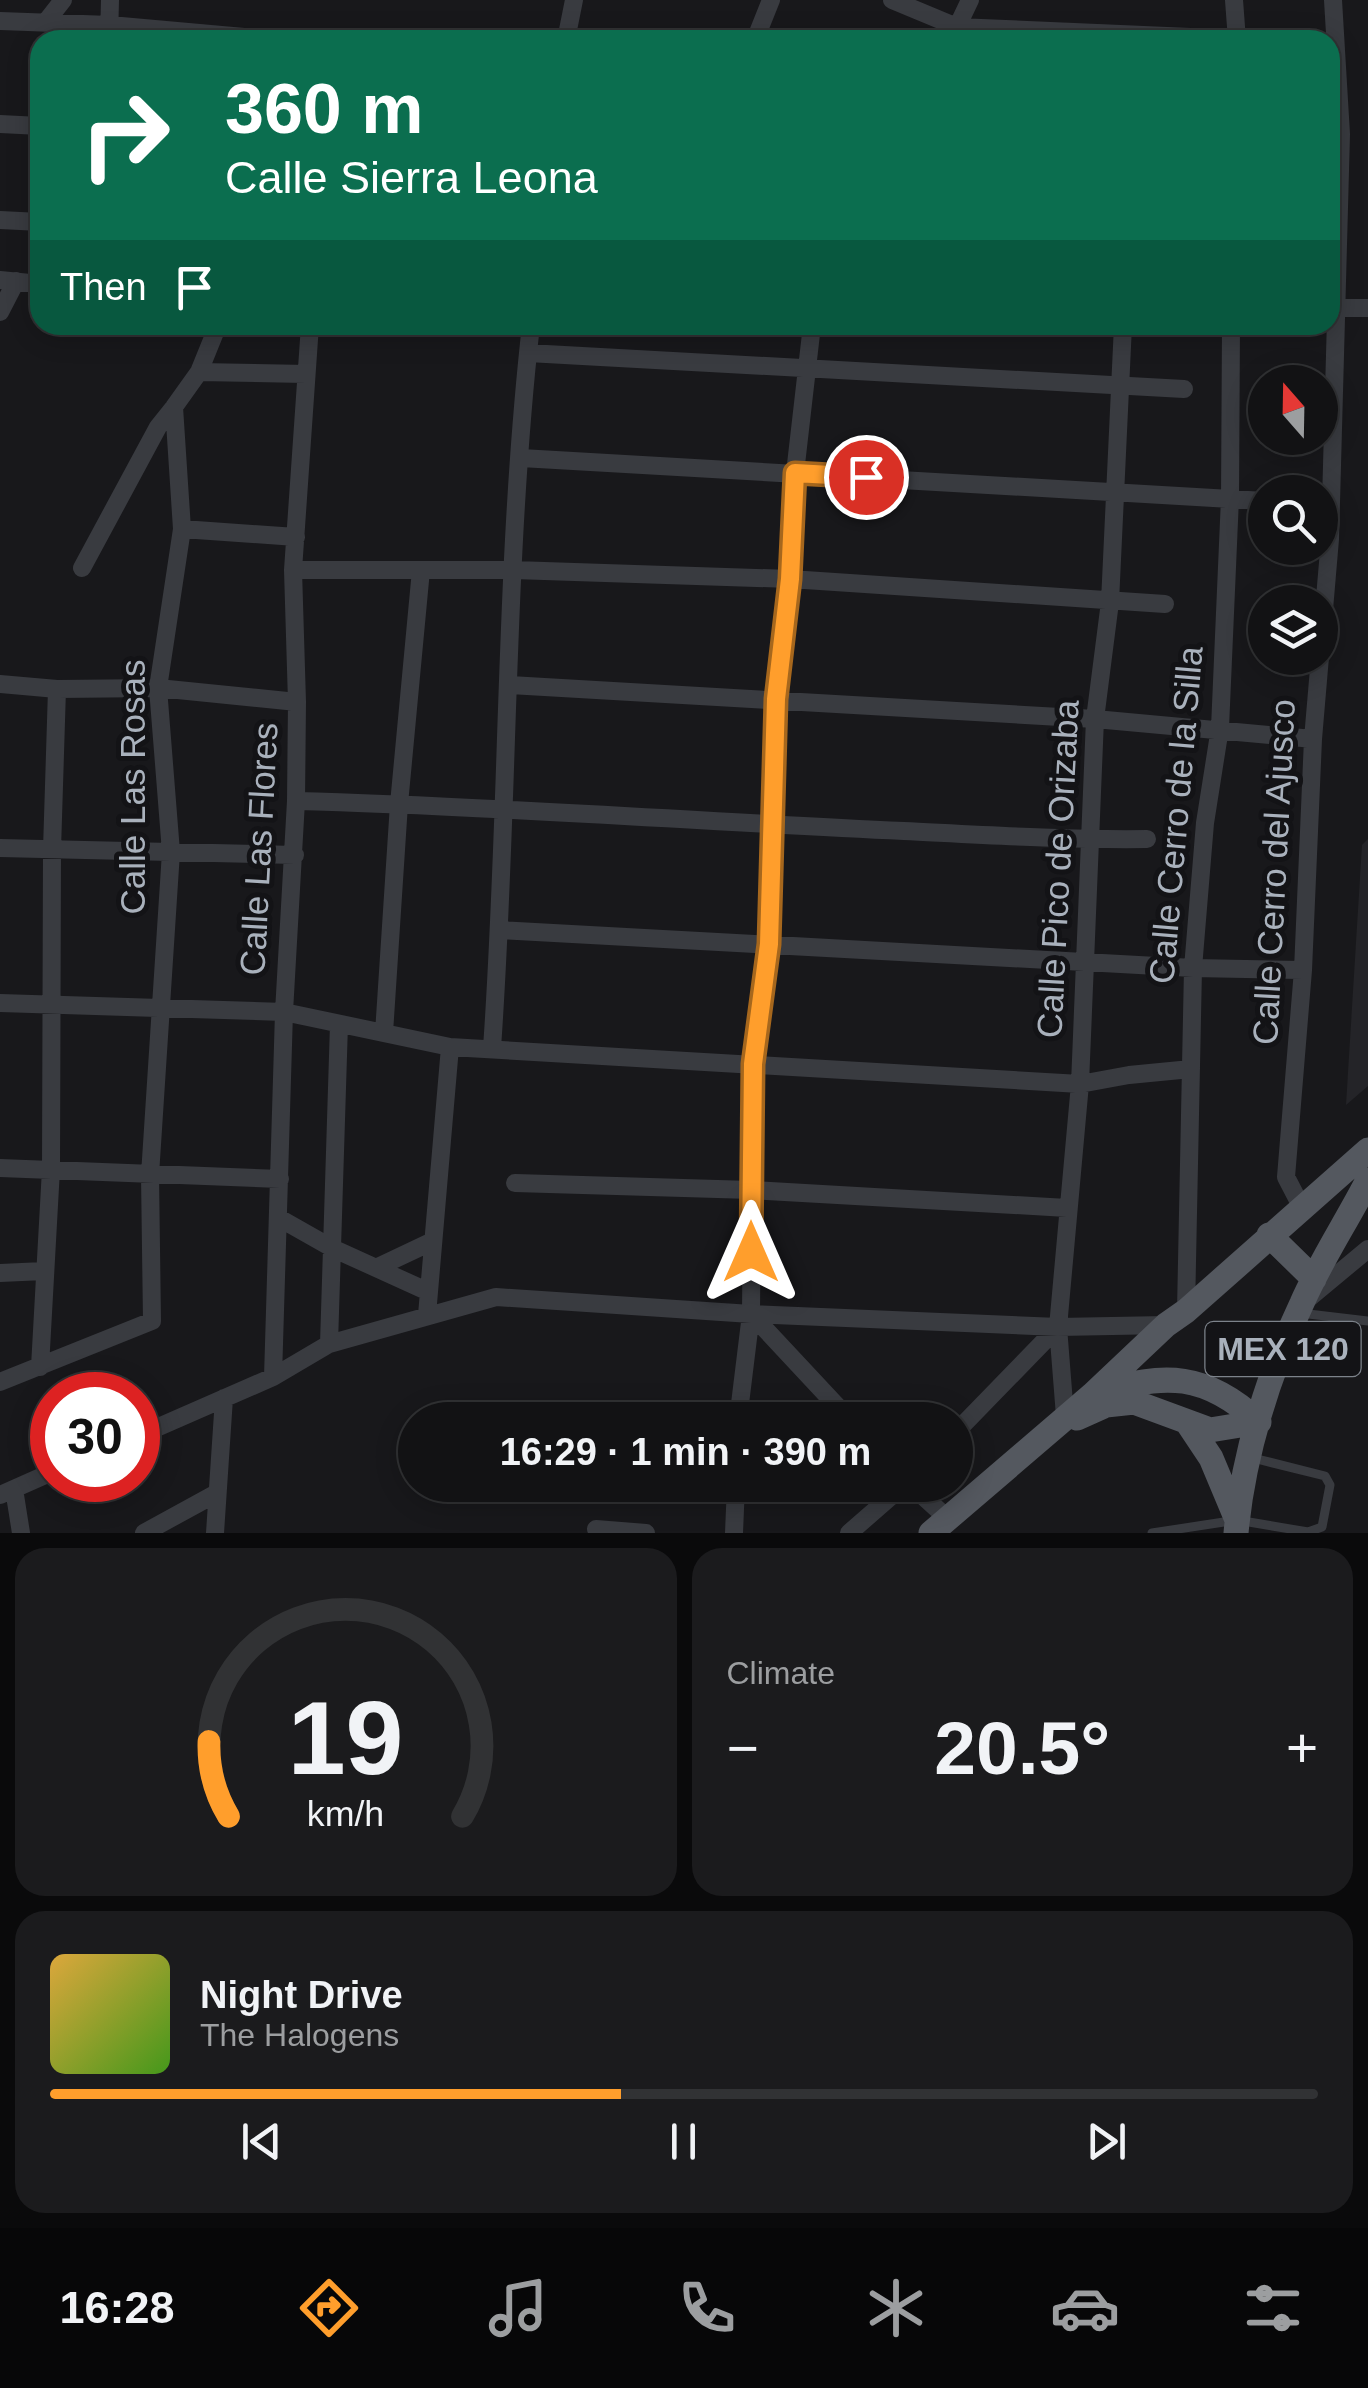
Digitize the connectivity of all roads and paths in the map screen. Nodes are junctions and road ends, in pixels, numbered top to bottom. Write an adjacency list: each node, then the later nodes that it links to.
1 (63, 0): 10 (street)
2 (110, 0): 12 (street)
3 (574, 0): 13 (street)
4 (772, 0): 14 (street)
5 (892, 0): 15 (street)
6 (970, 0): 16 (street)
7 (1234, 0): 17 (street)
8 (1333, 0): 18 (street, Calle Cerro del Ajusco)
9 (0, 21): 10 (street)
10 (45, 23): 11 (street)
11 (90, 30)
12 (110, 30)
13 (568, 30)
14 (759, 30)
15 (948, 30)
16 (955, 30)
17 (1236, 30)
18 (1333, 30)
19 (0, 124): 20 (street)
20 (30, 126)
21 (0, 220): 22 (street)
22 (30, 222)
23 (8, 281): 26 (street)
24 (1340, 308): 25 (street)
25 (1368, 308)
26 (0, 312)
27 (214, 335): 36 (street)
28 (309, 335): 37 (street, Calle Las Flores)
29 (530, 335): 34 (street)
30 (811, 335): 35 (street)
31 (1122, 335): 38 (street, Calle Pico de Orizaba)
32 (1231, 335): 45 (street, Calle Cerro de la Silla)
33 (1331, 335): 43 (street, Calle Cerro del Ajusco)
34 (528, 353): 35 (street); 41 (street)
35 (806, 366): 38 (street); 42 (street)
36 (199, 372): 37 (street); 40 (street)
37 (306, 374): 48 (street, Calle Las Flores)
38 (1119, 386): 39 (street); 44 (street, Calle Pico de Orizaba)
39 (1184, 389)
40 (174, 406): 47 (street, Calle Las Rosas); 50 (street)
41 (520, 458): 42 (street); 53 (street)
42 (795, 473): 44 (street); 54 (street)
43 (1326, 475)
44 (1116, 492): 45 (street); 55 (street, Calle Pico de Orizaba)
45 (1230, 498): 46 (street); 64 (street, Calle Cerro de la Silla)
46 (1248, 500)
47 (182, 529): 48 (street); 59 (street, Calle Las Rosas)
48 (296, 537): 51 (street, Calle Las Flores)
49 (1328, 565): 65 (street, Calle Cerro del Ajusco)
50 (82, 568)
51 (293, 570): 52 (street); 62 (street, Calle Las Flores)
52 (420, 570): 53 (street); 67 (street)
53 (514, 570): 54 (street); 58 (street)
54 (790, 579): 55 (street); 61 (street)
55 (1110, 602): 56 (street); 63 (street, Calle Pico de Orizaba)
56 (1165, 604)
57 (0, 684): 60 (street)
58 (510, 685): 61 (street); 68 (street)
59 (158, 688): 60 (street); 62 (street); 74 (street, Calle Las Rosas)
60 (57, 689): 73 (street)
61 (776, 699): 63 (street); 69 (street)
62 (298, 702): 66 (street, Calle Las Flores)
63 (1094, 719): 64 (street); 71 (street, Calle Pico de Orizaba)
64 (1220, 728): 65 (street); 79 (street, Calle Cerro de la Silla)
65 (1314, 738): 80 (street, Calle Cerro del Ajusco)
66 (296, 801): 67 (street); 75 (street, Calle Las Flores)
67 (399, 804): 68 (street); 86 (street)
68 (503, 809): 69 (street); 76 (street)
69 (771, 826): 71 (street); 77 (street)
70 (1147, 839): 71 (street)
71 (1091, 840): 78 (street, Calle Pico de Orizaba)
72 (0, 848): 73 (street)
73 (52, 850): 74 (street); 82 (street)
74 (171, 852): 75 (street); 83 (street, Calle Las Rosas)
75 (294, 855): 84 (street, Calle Las Flores)
76 (500, 930): 77 (street); 88 (street)
77 (769, 944): 78 (street); 89 (street)
78 (1088, 962): 79 (street); 91 (street, Calle Pico de Orizaba)
79 (1192, 968): 80 (street); 90 (street, Calle Cerro de la Silla)
80 (1303, 970): 100 (street, Calle Cerro del Ajusco)
81 (0, 1003): 82 (street)
82 (51, 1005): 83 (street); 94 (street)
83 (161, 1009): 84 (street); 95 (street, Calle Las Rosas)
84 (284, 1012): 85 (street); 96 (street, Calle Las Flores)
85 (339, 1024): 86 (street); 105 (street)
86 (384, 1033): 87 (street)
87 (450, 1047): 88 (street); 104 (street)
88 (492, 1048): 89 (street)
89 (753, 1064): 91 (street); 99 (street)
90 (1190, 1069): 91 (street); 115 (street, Calle Cerro de la Silla)
91 (1080, 1084): 101 (street, Calle Pico de Orizaba)
92 (1368, 1150): 100 (main road)
93 (0, 1168): 94 (street)
94 (51, 1169): 95 (street); 108 (street)
95 (150, 1175): 96 (street); 119 (street, Calle Las Rosas)
96 (280, 1179): 102 (street, Calle Las Flores)
97 (1368, 1180): 110 (main road, MEX 120)
98 (516, 1183): 99 (street)
99 (752, 1190): 101 (street); 113 (street)
100 (1301, 1206): 103 (main road)
101 (1067, 1208): 117 (street, Calle Pico de Orizaba)
102 (278, 1218): 105 (street); 120 (street, Calle Las Flores)
103 (1269, 1235): 110 (main road); 115 (main road)
104 (434, 1241): 107 (street); 111 (street)
105 (332, 1248): 107 (street); 118 (street)
106 (1368, 1249): 112 (street)
107 (376, 1268): 111 (street)
108 (44, 1270): 109 (street); 119 (street)
109 (0, 1273)
110 (1314, 1279): 112 (main road, MEX 120)
111 (429, 1292): 114 (street)
112 (1299, 1309): 116 (lane); 129 (main road, MEX 120)
113 (751, 1314): 114 (street); 117 (street); 124 (street); 125 (street)
114 (428, 1315): 118 (street)
115 (1176, 1318): 117 (street); 122 (main road)
116 (1368, 1321)
117 (1058, 1327): 126 (street); 127 (street, Calle Pico de Orizaba)
118 (329, 1344): 120 (street)
119 (40, 1367): 121 (street)
120 (273, 1377): 123 (street)
121 (0, 1382)
122 (1092, 1395): 127 (main road); 129 (main road)
123 (224, 1398): 130 (street); 134 (street)
124 (740, 1402)
125 (833, 1402)
126 (973, 1414)
127 (1059, 1422): 128 (main road); 138 (main road)
128 (1187, 1422): 129 (main road); 139 (main road)
129 (1259, 1422): 131 (main road, MEX 120)
130 (160, 1426)
131 (1250, 1457): 139 (main road, MEX 120); 139 (lane)
132 (30, 1482): 133 (street)
133 (7, 1492): 141 (street)
134 (216, 1493): 142 (street); 143 (street)
135 (735, 1502): 145 (street)
136 (886, 1502): 146 (street)
137 (920, 1502): 138 (street)
138 (939, 1526)
139 (1236, 1526): 147 (lane)
140 (596, 1529): 144 (street)
141 (21, 1533)
142 (144, 1533)
143 (215, 1533)
144 (646, 1533)
145 (734, 1533)
146 (849, 1533)
147 (1152, 1533)

